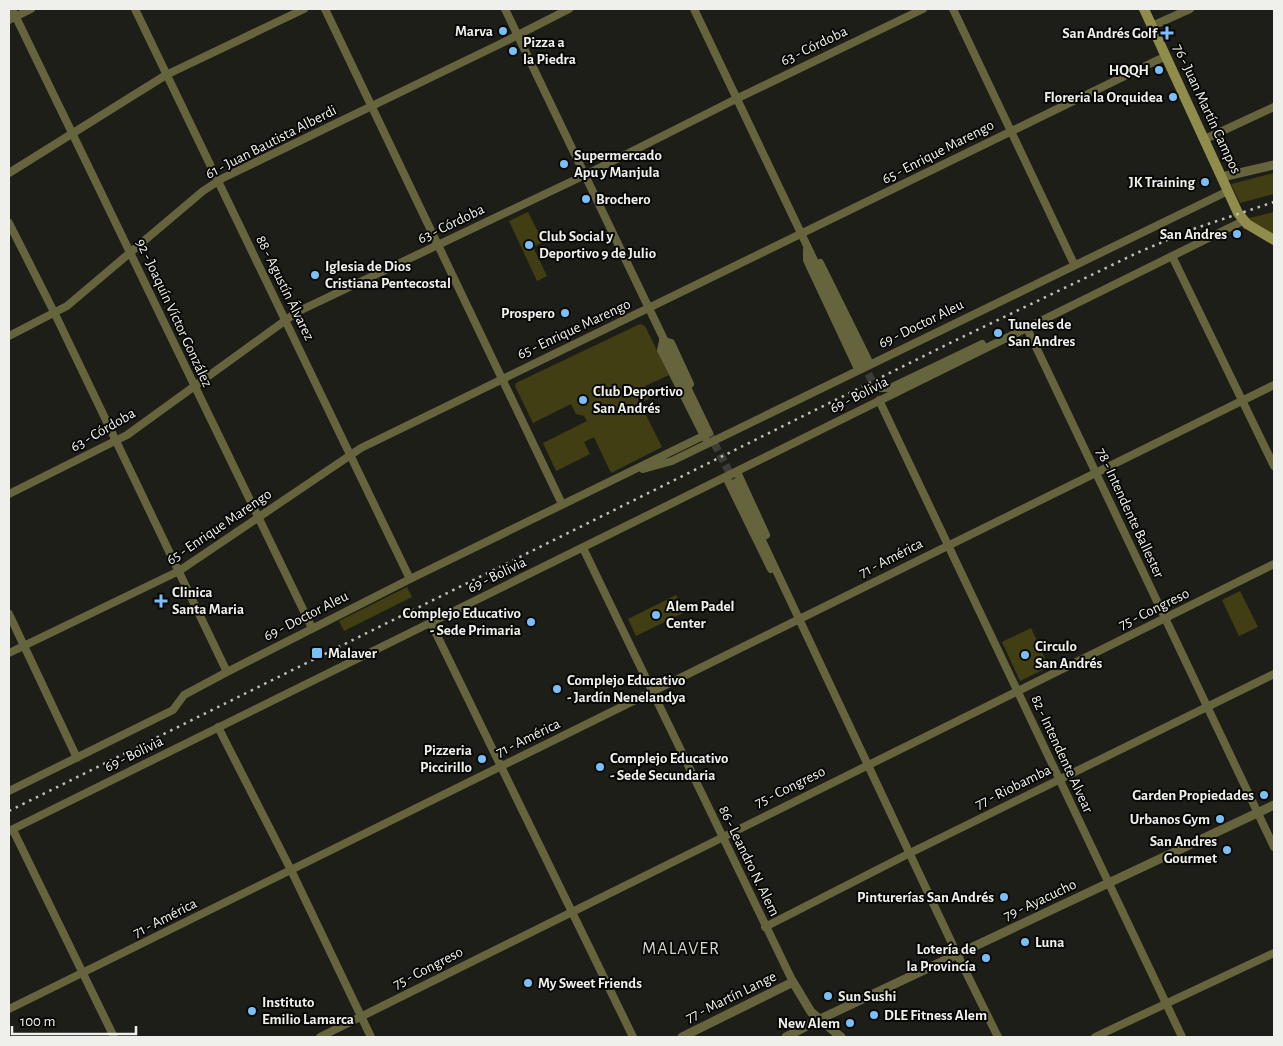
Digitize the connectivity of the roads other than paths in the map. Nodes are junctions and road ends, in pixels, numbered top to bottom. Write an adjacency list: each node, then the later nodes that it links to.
1 (32, 9): 12 (street)
2 (135, 9): 16 (street, 88 - Agustín Álvarez)
3 (304, 9): 16 (street)
4 (325, 9): 18 (street)
5 (505, 9): 14 (street)
6 (569, 9): 14 (street, 61 - Juan Bautista Alberdi)
7 (694, 9): 17 (street)
8 (923, 9): 17 (street, 63 - Córdoba)
9 (953, 9): 20 (street)
10 (1144, 9): 13 (main road, 76 - Juan Martín Campos)
11 (1190, 9): 13 (street)
12 (12, 15): 21 (street, 92 - Joaquín Víctor González)
13 (1152, 26): 15 (main road, 76 - Juan Martín Campos)
14 (518, 35): 18 (street, 61 - Juan Bautista Alberdi); 25 (street)
15 (1166, 56): 20 (street, 65 - Enrique Marengo); 22 (main road, 76 - Juan Martín Campos)
16 (166, 75): 21 (street); 27 (street, 88 - Agustín Álvarez)
17 (736, 98): 25 (street, 63 - Córdoba); 31 (street)
18 (373, 106): 27 (street, 61 - Juan Bautista Alberdi); 33 (street)
19 (1274, 107): 22 (street)
20 (1011, 131): 31 (street, 65 - Enrique Marengo); 37 (street)
21 (73, 134): 24 (street); 35 (street, 92 - Joaquín Víctor González)
22 (1205, 139): 26 (main road, 76 - Juan Martín Campos)
23 (1274, 165): 26 (street)
24 (9, 173)
25 (585, 175): 33 (street, 63 - Córdoba); 38 (street)
26 (1222, 177): 28 (main road, 76 - Juan Martín Campos)
27 (218, 181): 35 (street, 61 - Juan Bautista Alberdi); 40 (street, 88 - Agustín Álvarez)
28 (1228, 191): 29 (main road, 76 - Juan Martín Campos); 37 (street, 69 - Doctor Aleu)
29 (1243, 220): 32 (main road); 36 (street, 69 - Bolivia)
30 (9, 223): 39 (street)
31 (801, 236): 34 (street); 38 (street, 65 - Enrique Marengo)
32 (1274, 240)
33 (438, 246): 40 (street, 63 - Córdoba); 46 (street)
34 (808, 249): 45 (street); 45 (street)
35 (131, 252): 39 (street, 61 - Juan Bautista Alberdi); 48 (street, 92 - Joaquín Víctor González)
36 (1172, 256): 41 (street, 69 - Bolivia); 51 (street)
37 (1074, 264): 45 (street, 69 - Doctor Aleu)
38 (648, 309): 43 (street); 46 (street, 65 - Enrique Marengo)
39 (55, 314): 42 (street, 61 - Juan Bautista Alberdi); 54 (street)
40 (285, 319): 48 (street, 63 - Córdoba); 56 (street, 88 - Agustín Álvarez)
41 (1026, 326): 44 (street, 69 - Bolivia); 59 (street, 78 - Intendente Ballester)
42 (9, 336)
43 (663, 341): 52 (street); 53 (street)
44 (996, 341): 49 (street, 69 - Bolivia); 50 (street, 69 - Bolivia)
45 (864, 365): 53 (street, 69 - Doctor Aleu)
46 (501, 378): 56 (street, 65 - Enrique Marengo); 64 (street)
47 (1274, 384): 51 (street, 71 - América)
48 (194, 386): 54 (street, 63 - Córdoba); 65 (street, 92 - Joaquín Víctor González)
49 (880, 388)
50 (879, 400): 58 (street, 69 - Bolivia); 66 (street, 82 - Intendente Alvear)
51 (1244, 400): 57 (street); 59 (street, 71 - América)
52 (706, 434): 55 (street); 60 (street, 69 - Doctor Aleu)
53 (716, 440): 55 (street, 69 - Doctor Aleu)
54 (116, 442): 63 (street, 63 - Córdoba); 69 (street)
55 (707, 444): 60 (street, 69 - Doctor Aleu)
56 (350, 454): 65 (street, 65 - Enrique Marengo); 70 (street, 88 - Agustín Álvarez)
57 (1274, 466)
58 (737, 472): 61 (street, 69 - Bolivia); 71 (street)
59 (1095, 472): 66 (street, 71 - América); 73 (street, 78 - Intendente Ballester)
60 (622, 475): 64 (street, 69 - Doctor Aleu)
61 (726, 476): 67 (street, 69 - Bolivia); 71 (street)
62 (735, 483): 71 (street)
63 (9, 494)
64 (562, 504): 70 (street, 69 - Doctor Aleu)
65 (257, 519): 69 (street, 65 - Enrique Marengo); 76 (street, 92 - Joaquín Víctor González)
66 (948, 544): 74 (street, 71 - América); 81 (street, 82 - Intendente Alvear)
67 (583, 548): 75 (street, 69 - Bolivia); 82 (street, 86 - Leandro N. Alem)
68 (1274, 564): 73 (street, 75 - Congreso)
69 (179, 571): 77 (street, 65 - Enrique Marengo); 79 (street)
70 (410, 579): 76 (street, 69 - Doctor Aleu)
71 (788, 593): 74 (street)
72 (9, 614): 77 (street)
73 (1165, 619): 81 (street, 75 - Congreso); 83 (street, 78 - Intendente Ballester)
74 (800, 620): 82 (street, 71 - América); 86 (street)
75 (432, 623): 84 (street, 69 - Bolivia); 87 (street)
76 (312, 628): 79 (street, 69 - Doctor Aleu)
77 (24, 646): 78 (street, 65 - Enrique Marengo); 85 (street)
78 (9, 654)
79 (227, 672): 85 (street, 69 - Doctor Aleu)
80 (1274, 674): 83 (street, 77 - Riobamba)
81 (1018, 690): 86 (street, 75 - Congreso); 88 (street, 82 - Intendente Alvear)
82 (653, 693): 87 (street, 71 - América); 93 (street, 86 - Leandro N. Alem)
83 (1208, 708): 88 (street, 77 - Riobamba); 91 (street, 78 - Intendente Ballester)
84 (218, 727): 92 (street, 69 - Bolivia); 96 (street)
85 (77, 758): 89 (street, 69 - Doctor Aleu)
86 (868, 764): 93 (street, 75 - Congreso); 95 (street)
87 (500, 767): 96 (street, 71 - América); 98 (street)
88 (1059, 779): 95 (street, 77 - Riobamba); 97 (street, 82 - Intendente Alvear)
89 (9, 791)
90 (1274, 806): 91 (street, 79 - Ayacucho)
91 (1258, 813): 94 (street, 78 - Intendente Ballester); 97 (street, 79 - Ayacucho)
92 (11, 831): 102 (street)
93 (722, 836): 98 (street, 75 - Congreso); 99 (street, 86 - Leandro N. Alem)
94 (1274, 847)
95 (910, 853): 99 (street, 77 - Riobamba); 101 (street)
96 (291, 870): 102 (street, 71 - América); 106 (street)
97 (1108, 884): 101 (street, 79 - Ayacucho); 104 (street, 82 - Intendente Alvear)
98 (571, 911): 106 (street, 75 - Congreso); 111 (street)
99 (766, 927): 103 (street, 86 - Leandro N. Alem)
100 (1274, 953): 104 (street)
101 (957, 954): 107 (street, 79 - Ayacucho); 115 (street)
102 (82, 974): 105 (street, 71 - América); 108 (street)
103 (793, 982): 107 (street, 86 - Leandro N. Alem); 112 (street, 77 - Martín Lange)
104 (1166, 1004): 116 (street); 117 (street, 82 - Intendente Alvear)
105 (9, 1009)
106 (361, 1016): 109 (street, 75 - Congreso); 110 (street)
107 (818, 1020): 113 (street, 79 - Ayacucho); 114 (street, 86 - Leandro N. Alem)
108 (114, 1037)
109 (320, 1037)
110 (371, 1037)
111 (634, 1037)
112 (682, 1037)
113 (786, 1037)
114 (841, 1037)
115 (998, 1037)
116 (1095, 1037)
117 (1182, 1037)

